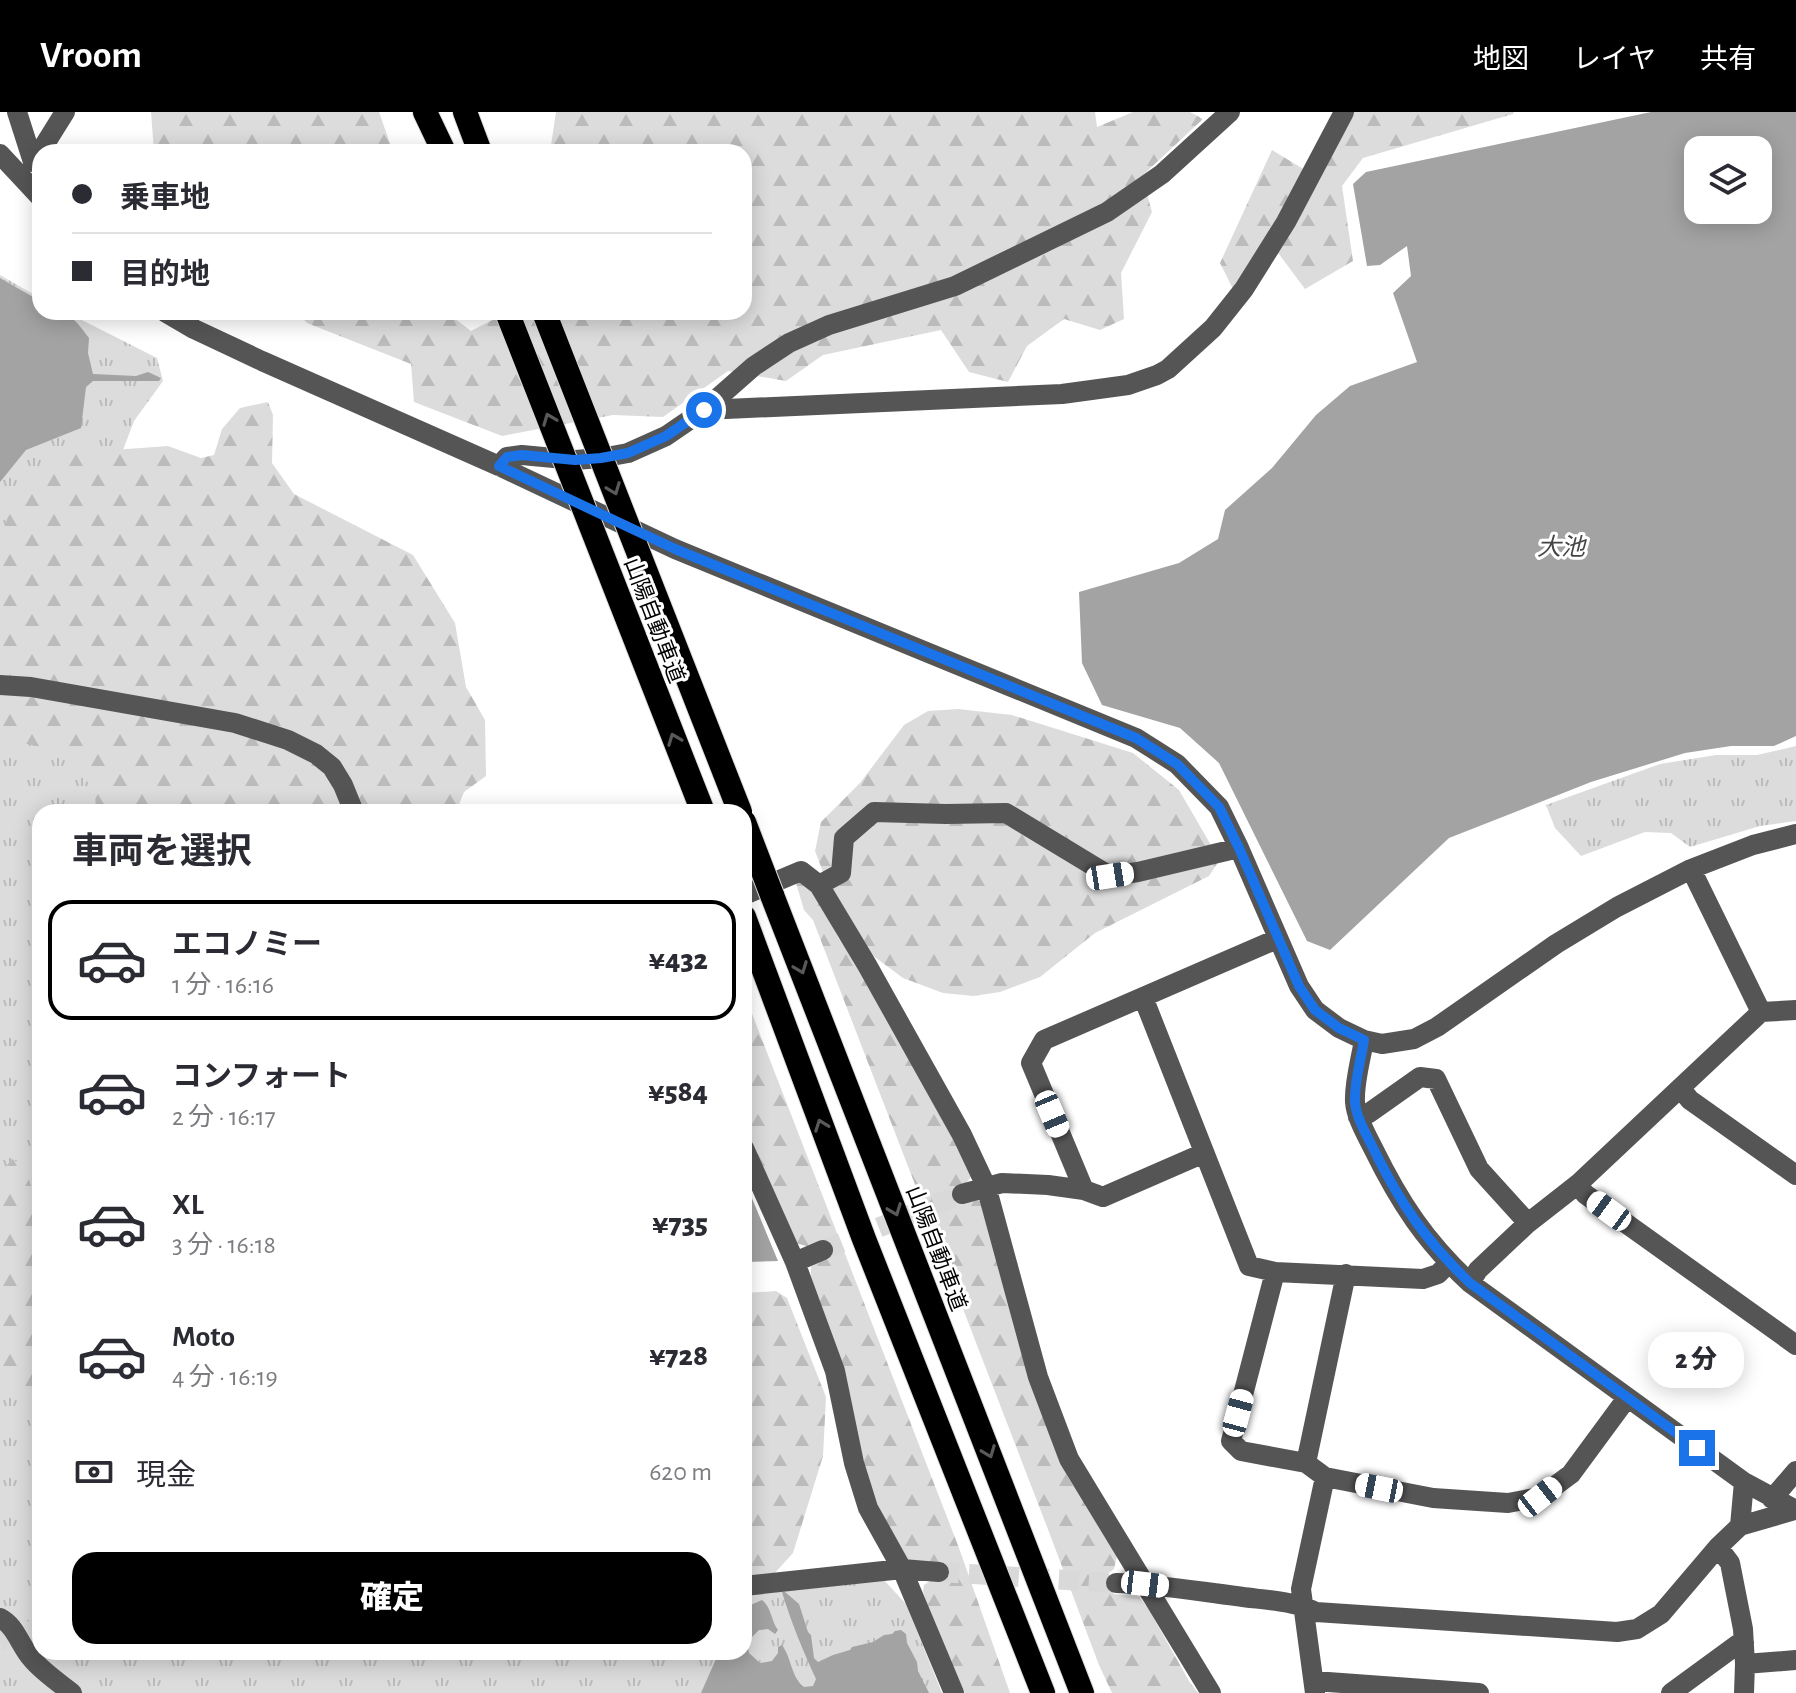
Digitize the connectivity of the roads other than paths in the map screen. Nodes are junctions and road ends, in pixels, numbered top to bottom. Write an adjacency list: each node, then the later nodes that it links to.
1 (17, 112): 13 (street)
2 (65, 112): 8 (street)
3 (428, 112): 9 (highway)
4 (465, 112): 10 (highway)
5 (483, 112): 11 (highway)
6 (1230, 112): 18 (street)
7 (1344, 112): 18 (street)
8 (45, 144)
9 (442, 144)
10 (477, 144)
11 (491, 144)
12 (0, 154): 14 (street)
13 (32, 156)
14 (32, 162)
15 (179, 320): 19 (street)
16 (510, 320): 22 (highway, 山陽自動車道, one-way to 16, bridge)
17 (547, 320): 23 (highway, 山陽自動車道, one-way to 23, bridge)
18 (704, 410): 19 (street)
19 (499, 466): 26 (street)
20 (0, 685): 21 (street)
21 (351, 804)
22 (700, 804)
23 (737, 804)
24 (1796, 834): 27 (street)
25 (752, 843): 62 (highway, 山陽自動車道, one-way to 62, bridge)
26 (1239, 848): 28 (street); 31 (street)
27 (1691, 869): 34 (street); 35 (street)
28 (819, 885): 29 (street); 42 (street)
29 (752, 892)
30 (752, 938): 46 (highway, one-way to 30)
31 (1277, 939): 32 (street); 35 (street)
32 (1143, 997): 38 (street); 43 (street)
33 (1796, 1010): 34 (street)
34 (1761, 1012): 36 (street)
35 (1364, 1040): 37 (street)
36 (1680, 1088): 40 (street); 41 (street)
37 (1358, 1117): 45 (street); 49 (street)
38 (1204, 1153): 43 (street); 50 (street)
39 (752, 1166): 48 (street)
40 (1796, 1175)
41 (1578, 1184): 45 (street); 53 (street)
42 (986, 1186): 43 (street); 44 (street); 67 (street)
43 (1084, 1190)
44 (962, 1194)
45 (1528, 1223): 52 (street)
46 (864, 1239): 78 (highway); 79 (highway)
47 (823, 1250): 48 (street)
48 (795, 1262): 64 (street)
49 (1449, 1263): 51 (street); 52 (street)
50 (1275, 1272): 51 (street); 55 (street)
51 (1346, 1274): 55 (street)
52 (1470, 1283): 54 (street)
53 (1796, 1345)
54 (1627, 1398): 57 (street); 58 (street)
55 (1306, 1463): 57 (street)
56 (1796, 1471): 59 (street)
57 (1325, 1477): 69 (street)
58 (1744, 1482): 59 (street); 61 (street)
59 (1772, 1499): 60 (street)
60 (1795, 1510): 61 (street)
61 (1740, 1526): 63 (street)
62 (1023, 1540): 80 (highway, 山陽自動車道); 81 (highway)
63 (1718, 1547): 69 (street); 71 (street)
64 (902, 1569): 65 (street); 68 (street); 77 (street)
65 (939, 1572)
66 (1116, 1583): 67 (street)
67 (1145, 1584): 69 (street); 82 (street)
68 (752, 1585)
69 (1302, 1605): 75 (street)
70 (0, 1618): 72 (street)
71 (1745, 1654): 74 (street); 84 (street); 85 (street)
72 (32, 1659)
73 (33, 1660): 76 (street)
74 (1796, 1660)
75 (1314, 1687): 83 (street)
76 (72, 1693)
77 (954, 1693)
78 (1025, 1693)
79 (1043, 1693)
80 (1082, 1693)
81 (1094, 1693)
82 (1211, 1693)
83 (1479, 1693)
84 (1671, 1693)
85 (1744, 1693)

